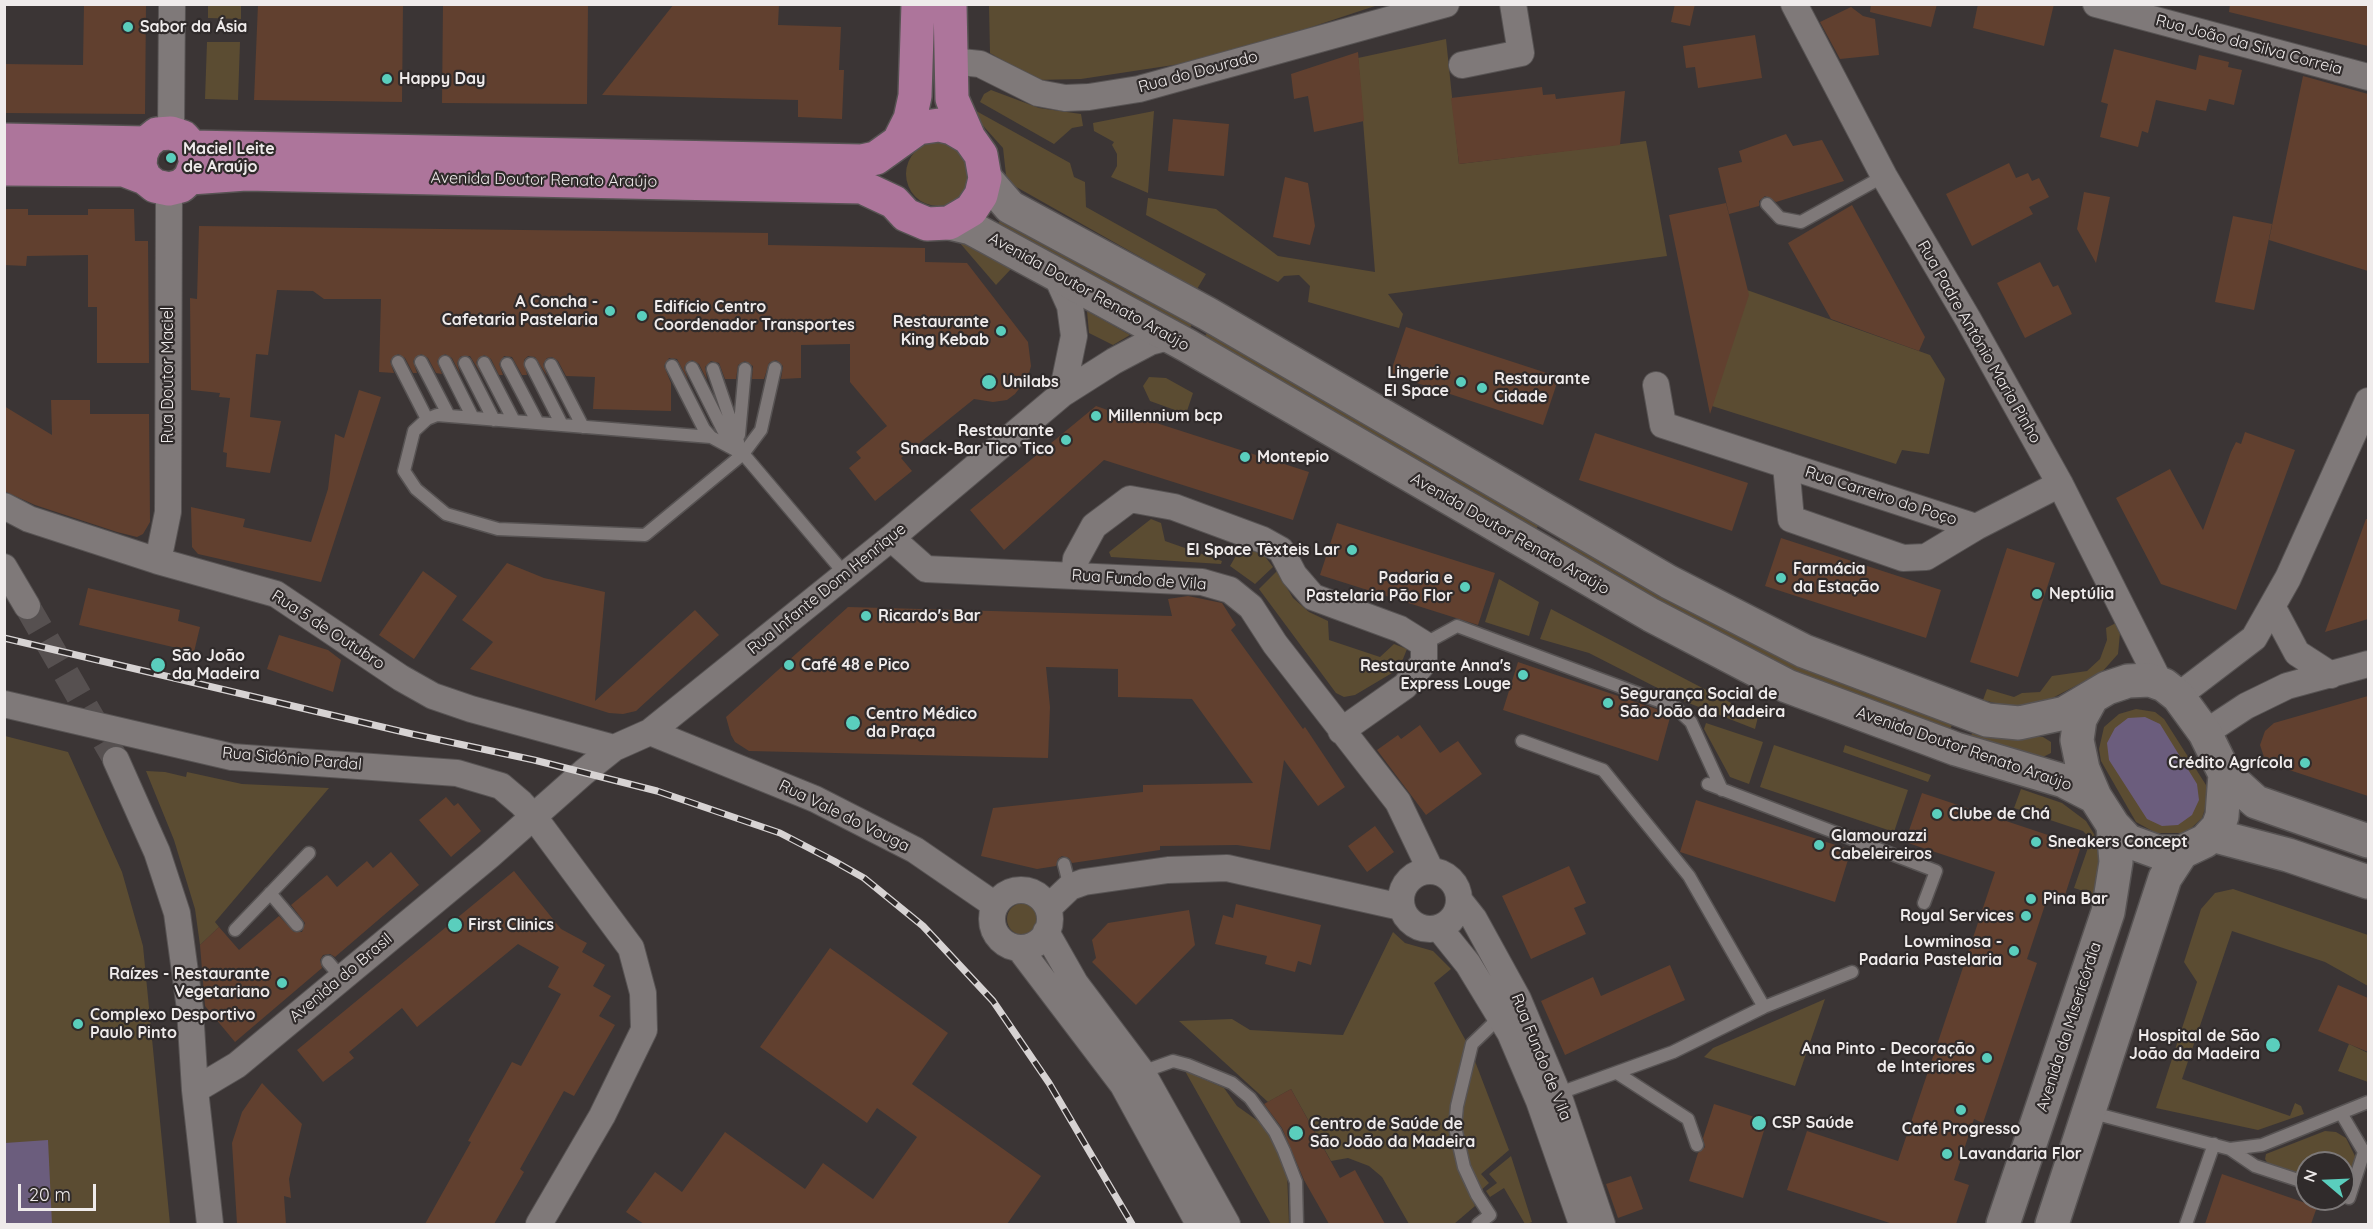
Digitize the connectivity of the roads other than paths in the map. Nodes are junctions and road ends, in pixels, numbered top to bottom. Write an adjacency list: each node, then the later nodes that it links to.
1 (172, 4): 14 (street, Rua Doutor Maciel)
2 (918, 4): 13 (main road)
3 (950, 4): 8 (main road)
4 (1446, 4): 8 (street, Rua do Dourado)
5 (1513, 4): 9 (street)
6 (1794, 4): 16 (street, Rua Padre António Maria Pinho)
7 (2096, 4): 10 (street, Rua João da Silva Correia)
8 (952, 62): 11 (main road)
9 (1462, 64)
10 (2368, 77)
11 (969, 138): 13 (main road, Avenida Doutor Renato Araújo); 17 (main road)
12 (4, 140): 14 (main road, Avenida Doutor Renato Araújo)
13 (896, 143): 14 (main road, Avenida Doutor Renato Araújo); 18 (main road)
14 (169, 161): 15 (main road, Avenida Doutor Renato Araújo); 18 (main road, Avenida Doutor Renato Araújo); 54 (street, Rua Doutor Maciel)
15 (4, 169)
16 (1884, 176): 19 (lane); 50 (street, Rua Padre António Maria Pinho)
17 (985, 178): 20 (main road); 64 (main road)
18 (894, 202): 20 (main road, Avenida Doutor Renato Araújo)
19 (1767, 204)
20 (949, 223): 21 (main road, Avenida Doutor Renato Araújo)
21 (1058, 277): 22 (main road, Avenida Doutor Renato Araújo); 37 (street)
22 (1169, 337): 37 (street, Rua Infante Dom Henrique); 76 (main road, Avenida Doutor Renato Araújo)
23 (398, 362): 41 (lane)
24 (421, 362): 39 (lane)
25 (445, 363): 40 (lane)
26 (465, 363): 42 (lane)
27 (484, 363): 43 (lane)
28 (507, 364): 44 (lane)
29 (531, 364): 45 (lane)
30 (551, 365): 46 (lane)
31 (672, 366): 47 (lane)
32 (692, 368): 48 (lane)
33 (775, 368): 48 (lane)
34 (713, 369): 48 (lane)
35 (745, 369): 48 (lane)
36 (1656, 385): 49 (street, Rua Carreiro do Poço)
37 (1062, 394): 53 (street, Rua Infante Dom Henrique)
38 (2368, 401): 59 (street)
39 (448, 416): 40 (lane); 41 (lane)
40 (473, 418): 42 (lane)
41 (427, 419): 48 (lane)
42 (494, 420): 43 (lane)
43 (514, 421): 44 (lane)
44 (537, 423): 45 (lane)
45 (562, 425): 46 (lane)
46 (583, 427): 47 (lane)
47 (711, 437): 48 (lane)
48 (742, 454): 56 (lane)
49 (1786, 465): 52 (street, Rua Carreiro do Poço); 52 (street, Rua Carreiro do Poço)
50 (2060, 484): 52 (street, Rua Carreiro do Poço); 63 (street, Rua Padre António Maria Pinho)
51 (4, 507): 54 (street, Rua 5 de Outubro)
52 (1976, 526)
53 (891, 538): 56 (street, Rua Infante Dom Henrique); 57 (street, Rua Fundo de Vila)
54 (158, 561): 70 (street, Rua 5 de Outubro)
55 (4, 567): 58 (street)
56 (845, 574): 67 (street, Rua Infante Dom Henrique)
57 (1074, 576): 60 (street); 66 (street, Rua Fundo de Vila)
58 (27, 606)
59 (2273, 608): 62 (street); 63 (street)
60 (1424, 644): 66 (street); 75 (lane)
61 (2368, 664): 62 (street)
62 (2331, 675): 68 (street)
63 (2169, 690): 64 (main road); 68 (main road)
64 (2091, 699): 76 (main road, Avenida Doutor Renato Araújo)
65 (4, 704): 77 (street, Rua Sidónio Pardal)
66 (1341, 730): 83 (street, Rua Fundo de Vila)
67 (650, 732): 70 (street, Rua Infante Dom Henrique); 88 (street, Rua Vale do Vouga)
68 (2205, 733): 73 (main road)
69 (1522, 741): 96 (lane)
70 (614, 748): 72 (street, Rua Infante Dom Henrique)
71 (116, 760): 100 (street)
72 (584, 772): 77 (street, Avenida do Brasil)
73 (2225, 774): 79 (main road); 80 (main road)
74 (1708, 784): 75 (lane)
75 (1722, 790): 87 (lane)
76 (2095, 797): 78 (main road, Avenida Doutor Renato Araújo)
77 (534, 817): 100 (street, Avenida do Brasil); 111 (street, Rua Sidónio Pardal)
78 (2113, 825): 81 (main road, Avenida Doutor Renato Araújo); 118 (main road, Avenida da Misericórdia)
79 (2212, 835): 81 (main road); 84 (main road)
80 (2368, 841)
81 (2182, 852): 103 (main road)
82 (309, 853): 85 (lane)
83 (1431, 871): 86 (street, Rua Fundo de Vila); 89 (street)
84 (2368, 882)
85 (270, 893): 91 (lane); 93 (lane)
86 (1459, 900): 92 (street); 101 (street, Rua Fundo de Vila)
87 (1924, 903)
88 (995, 905): 90 (street); 94 (street)
89 (1401, 907): 90 (street); 92 (street)
90 (1047, 920): 94 (street); 98 (street)
91 (297, 925)
92 (1439, 928): 97 (street, Rua Fundo de Vila)
93 (235, 930)
94 (1019, 948): 112 (street)
95 (1852, 972): 96 (lane)
96 (1764, 1007): 99 (lane)
97 (1501, 1016): 101 (street, Rua Fundo de Vila); 115 (lane)
98 (1142, 1072): 113 (street); 114 (lane)
99 (1617, 1073): 101 (lane); 106 (lane)
100 (195, 1090): 110 (street)
101 (1549, 1098): 116 (street, Rua Fundo de Vila); 117 (street, Rua Fundo de Vila)
102 (2368, 1102): 104 (lane)
103 (2088, 1112): 105 (lane); 119 (main road)
104 (2341, 1113): 107 (lane); 109 (lane)
105 (2214, 1144): 107 (lane); 120 (lane)
106 (1698, 1145)
107 (2230, 1149): 108 (lane)
108 (2295, 1180)
109 (2355, 1180)
110 (210, 1224)
111 (538, 1224)
112 (1199, 1224)
113 (1227, 1224)
114 (1297, 1224)
115 (1478, 1224)
116 (1582, 1224)
117 (1602, 1224)
118 (2003, 1224)
119 (2052, 1224)
120 (2186, 1224)

